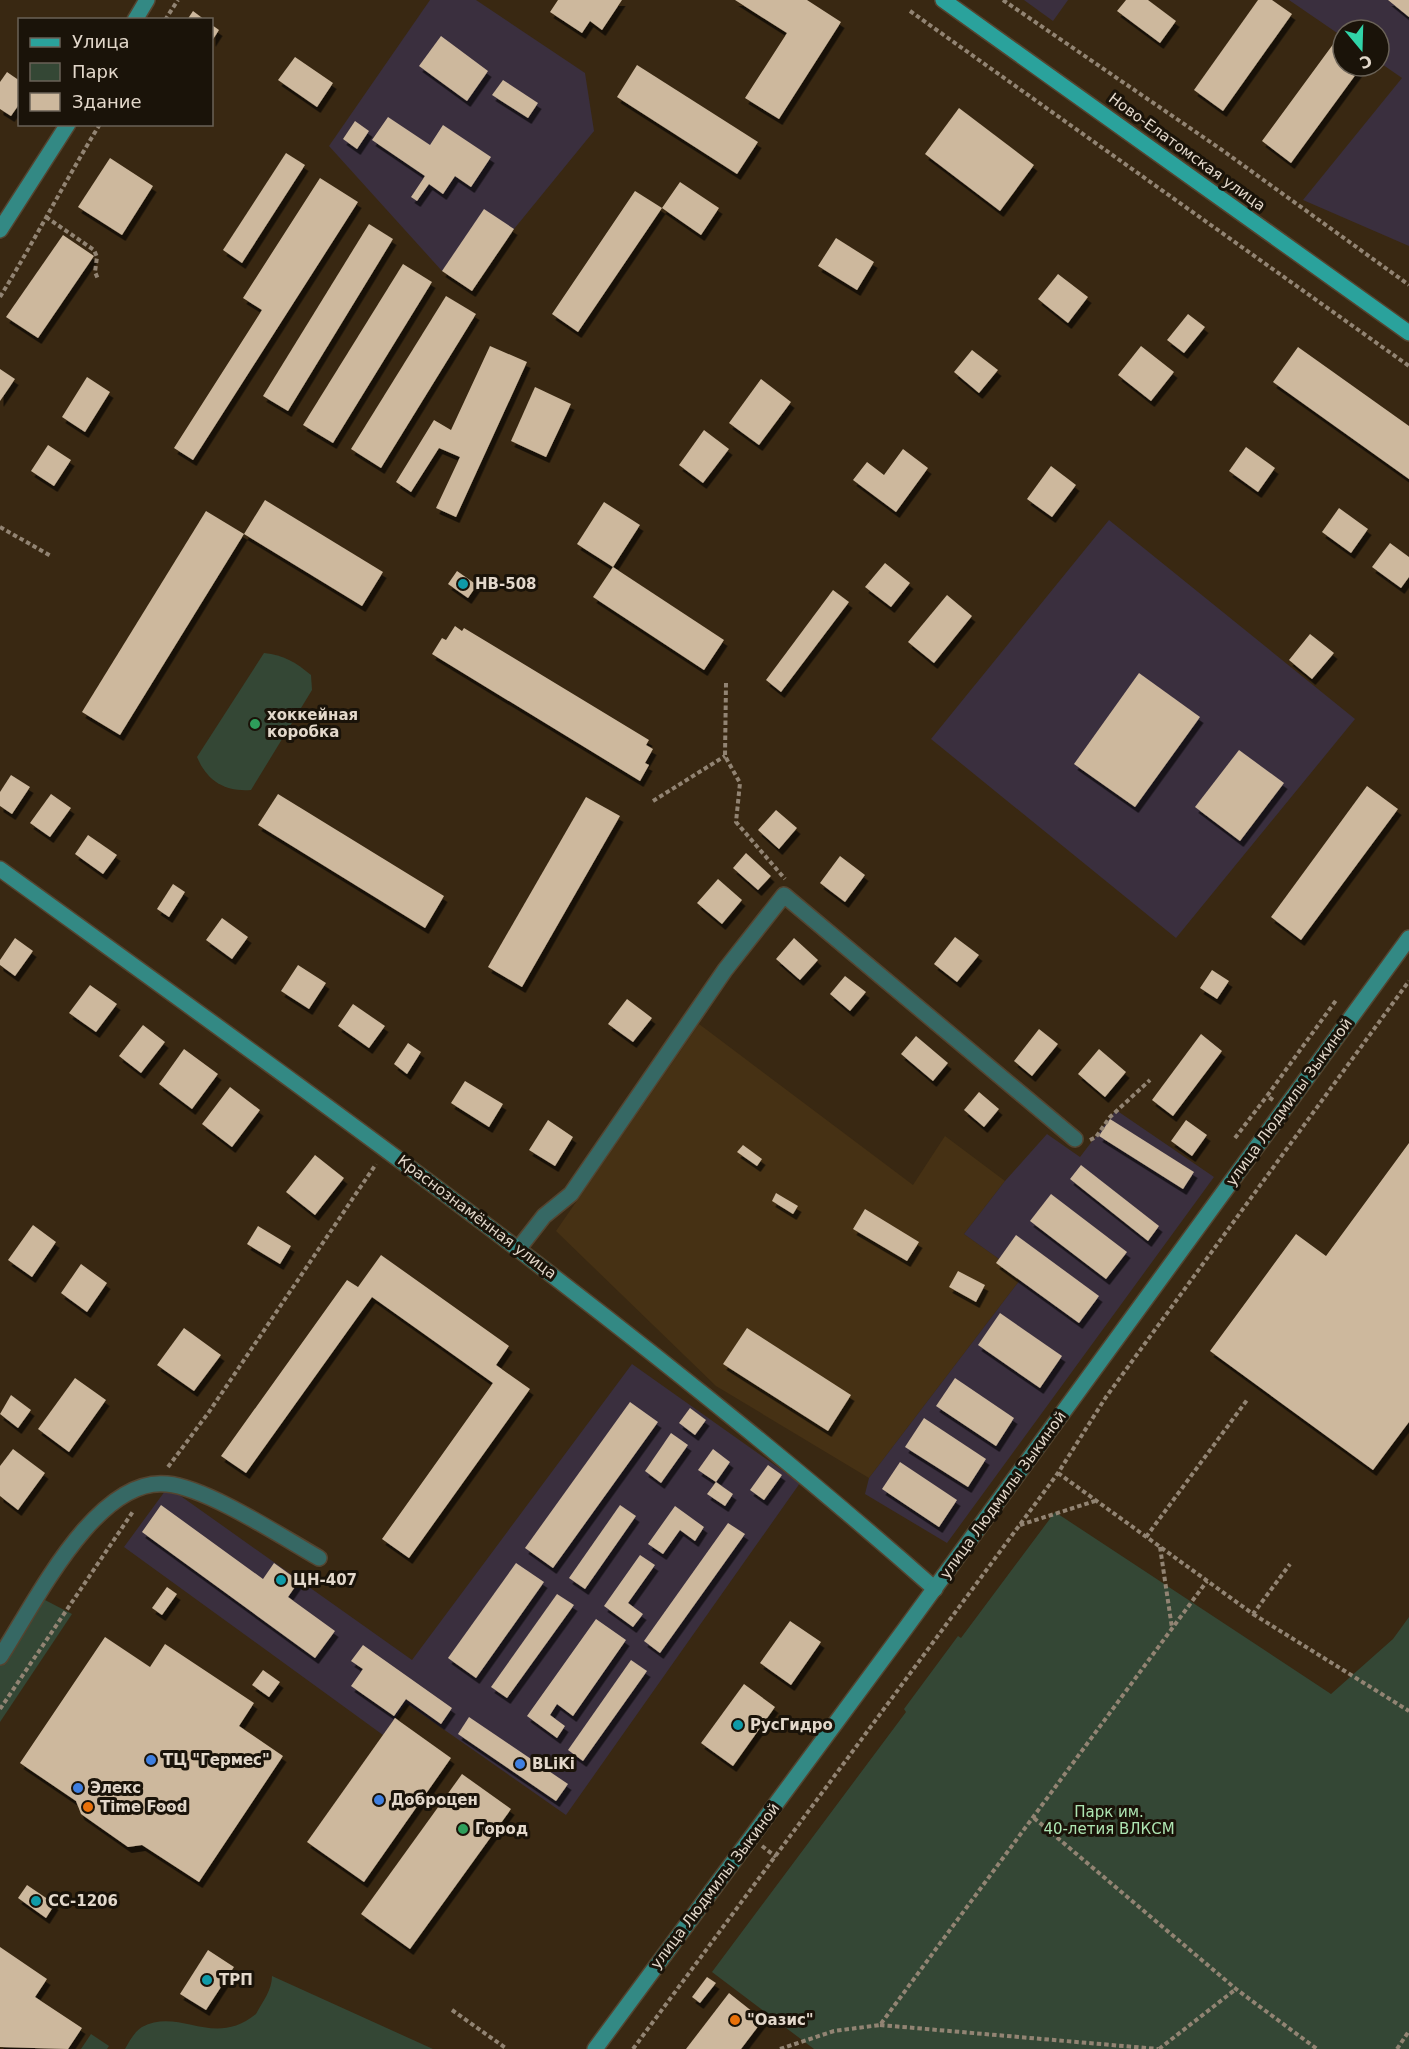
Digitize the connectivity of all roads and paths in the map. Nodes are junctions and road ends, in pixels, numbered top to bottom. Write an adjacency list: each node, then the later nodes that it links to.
1 (147, 0): 6 (street)
2 (178, 0): 7 (path)
3 (943, 0): 15 (main road, Ново-Елатомская улица)
4 (1003, 0): 13 (path)
5 (910, 11): 16 (path)
6 (136, 18)
7 (166, 18)
8 (67, 126): 11 (street)
9 (99, 126): 10 (path)
10 (46, 217): 12 (path); 14 (path)
11 (0, 230)
12 (98, 279)
13 (1409, 285)
14 (0, 297)
15 (1409, 333)
16 (1409, 366)
17 (0, 527): 18 (path)
18 (51, 556)
19 (726, 683): 20 (path)
20 (725, 756): 21 (path); 23 (path)
21 (653, 801)
22 (2, 876): 30 (street, Краснознамённая улица)
23 (784, 895): 28 (street); 31 (street)
24 (1409, 938): 42 (street, улица Людмилы Зыкиной)
25 (1409, 981): 33 (path)
26 (1150, 1080): 28 (path)
27 (1267, 1096): 29 (path)
28 (1075, 1138)
29 (1235, 1138)
30 (387, 1148): 31 (street, Краснознамённая улица); 34 (path)
31 (519, 1248): 42 (street, Краснознамённая улица)
32 (1247, 1400): 37 (path)
33 (1058, 1473): 35 (path); 36 (path)
34 (154, 1483): 39 (street); 45 (street); 46 (path)
35 (1096, 1501): 36 (path); 37 (path)
36 (1020, 1525): 55 (path)
37 (1146, 1537): 38 (path)
38 (1160, 1547): 41 (path); 44 (path)
39 (319, 1558)
40 (1290, 1564): 43 (path)
41 (1207, 1581): 43 (path); 44 (path)
42 (935, 1589): 54 (street, улица Людмилы Зыкиной)
43 (1253, 1614): 47 (path)
44 (1172, 1629): 48 (path)
45 (0, 1657)
46 (0, 1709)
47 (1409, 1711)
48 (1034, 1818): 49 (path); 51 (path)
49 (1236, 1989): 57 (path); 58 (path)
50 (452, 2010): 53 (path)
51 (880, 2025): 56 (path); 57 (path)
52 (1409, 2031): 59 (path)
53 (507, 2049)
54 (595, 2049)
55 (633, 2049)
56 (780, 2049)
57 (1158, 2049)
58 (1317, 2049)
59 (1397, 2049)

